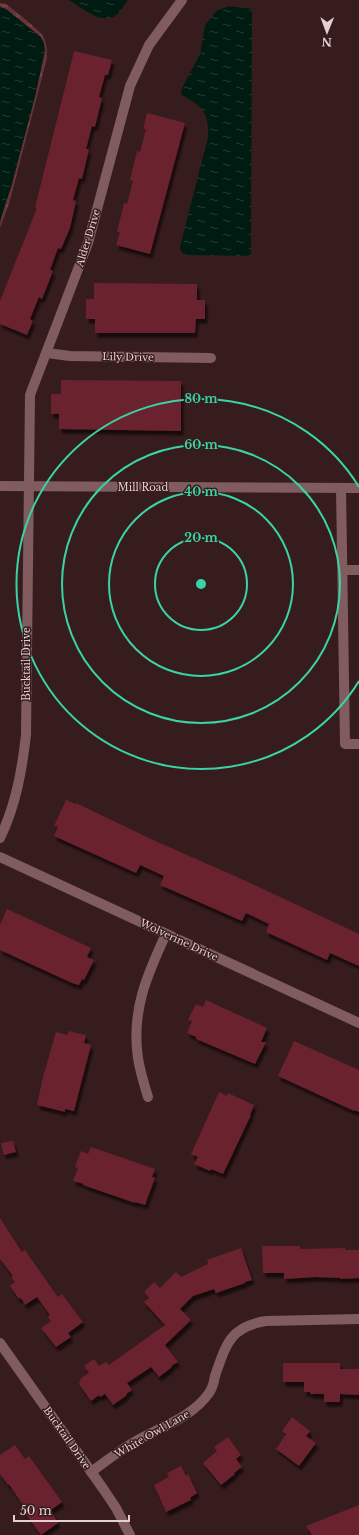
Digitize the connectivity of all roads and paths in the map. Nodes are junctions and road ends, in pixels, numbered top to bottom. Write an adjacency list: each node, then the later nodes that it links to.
1 (182, 0): 2 (street, Alder Drive)
2 (47, 353): 3 (street, Lily Drive); 5 (street, Alder Drive)
3 (211, 358)
4 (0, 486): 5 (street, Mill Road)
5 (29, 487): 6 (street, Mill Road); 11 (street, Bucktail Drive)
6 (341, 488): 7 (street, Mill Road); 8 (street)
7 (359, 488)
8 (343, 570): 9 (street); 10 (street)
9 (359, 570)
10 (359, 744)
11 (0, 838)
12 (0, 857): 13 (street, Wolverine Drive)
13 (166, 934): 14 (street, Wolverine Drive); 15 (street)
14 (359, 1023)
15 (148, 1097)
16 (359, 1319): 18 (street, White Owl Lane)
17 (0, 1343): 18 (street, Bucktail Drive)
18 (91, 1472): 19 (street, Bucktail Drive)
19 (130, 1535)

